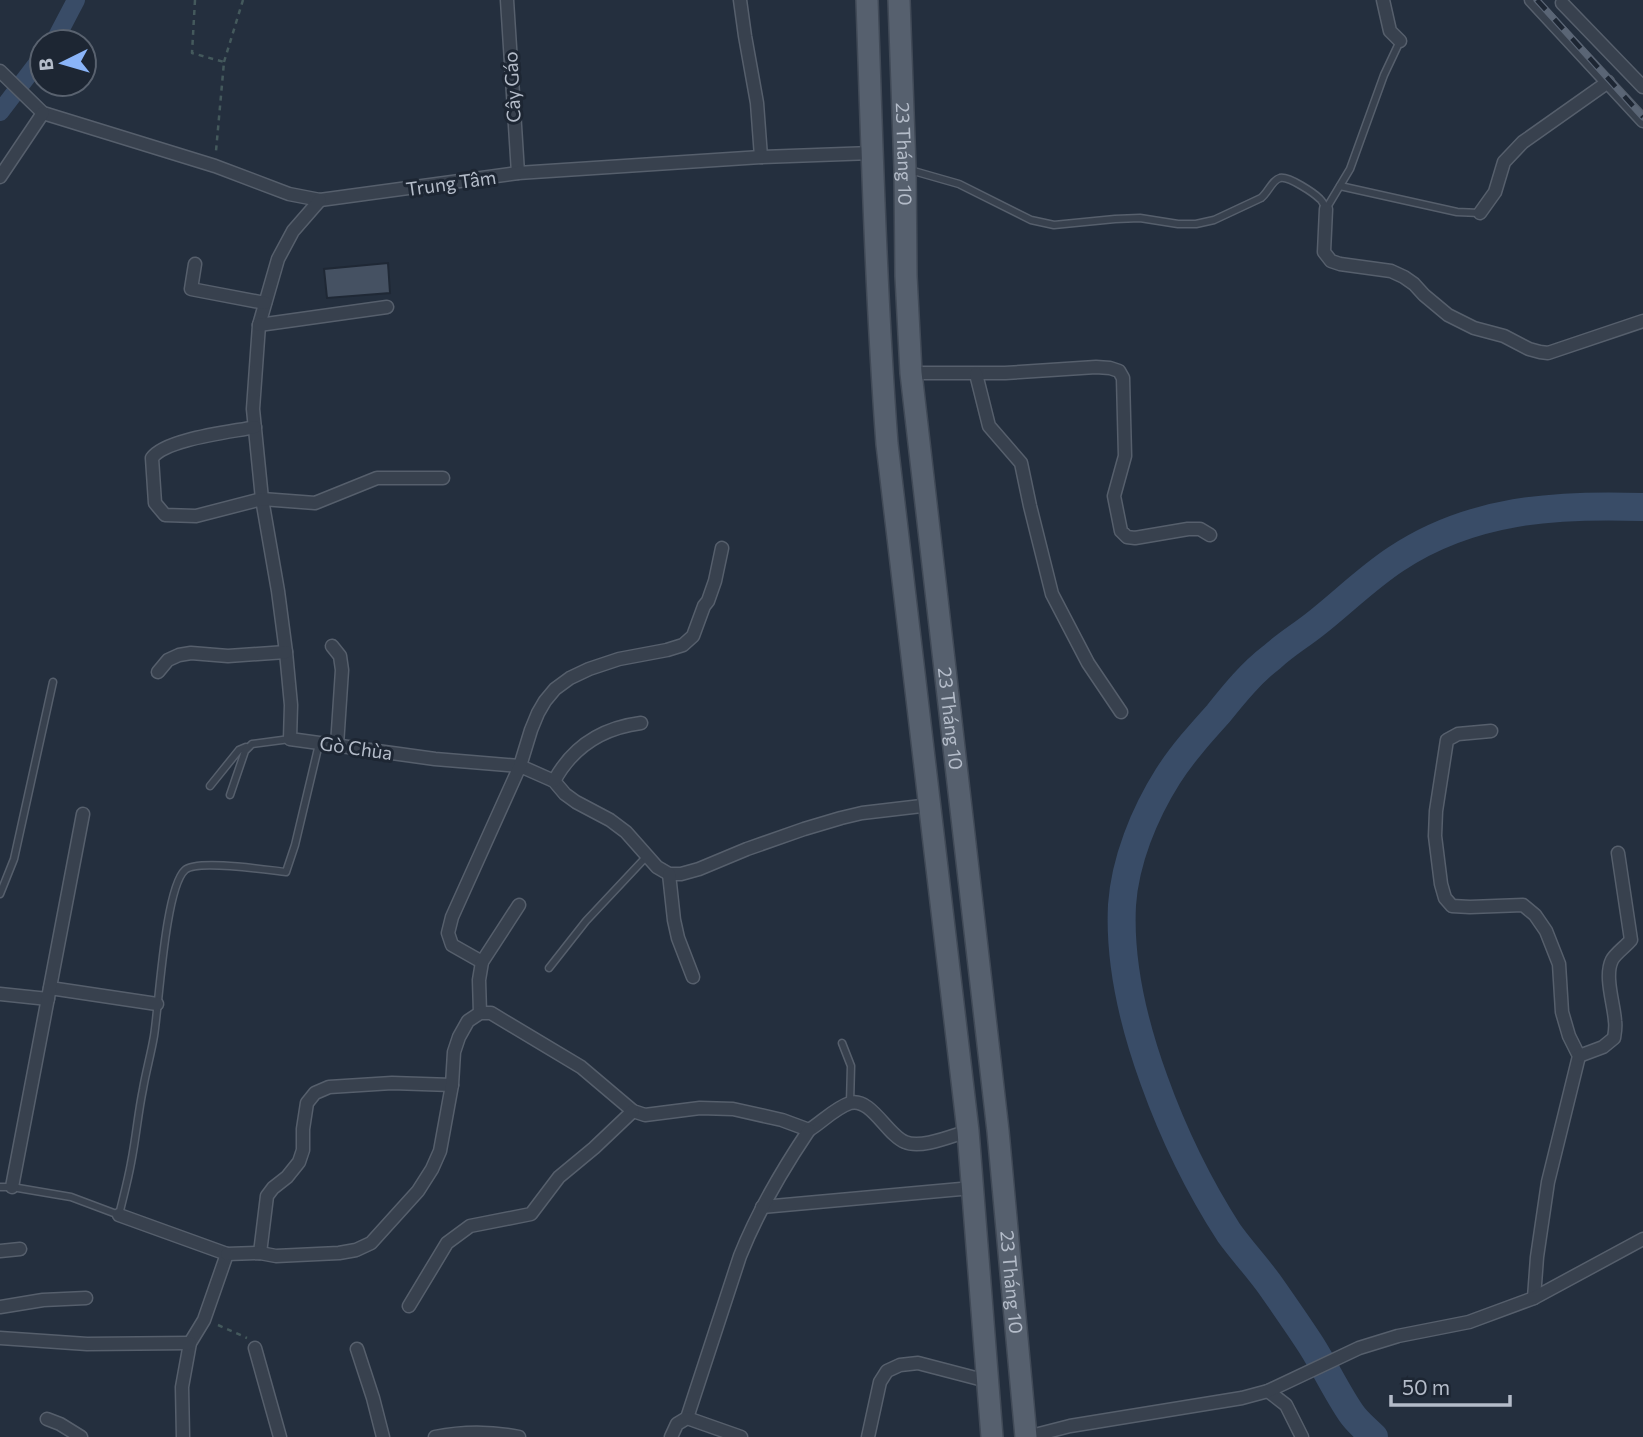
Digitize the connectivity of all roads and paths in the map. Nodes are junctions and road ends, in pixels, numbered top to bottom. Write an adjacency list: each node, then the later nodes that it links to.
1 (195, 0): 11 (path)
2 (243, 0): 11 (path)
3 (507, 0): 21 (street, Cây Gáo)
4 (740, 0): 18 (street)
5 (867, 0): 17 (main road, 23 Tháng 10)
6 (899, 0): 19 (main road, 23 Tháng 10)
7 (1383, 0): 10 (street)
8 (1531, 0): 13 (street)
9 (1562, 3): 14 (street)
10 (1400, 41): 23 (lane)
11 (224, 62): 20 (path)
12 (0, 71): 15 (street)
13 (1608, 82): 16 (street); 26 (street)
14 (1643, 87)
15 (43, 113): 20 (street, Trung Tâm); 22 (street)
16 (1643, 121)
17 (872, 153): 18 (street, Trung Tâm); 19 (main road); 54 (main road, 23 Tháng 10)
18 (761, 157): 21 (street, Trung Tâm)
19 (904, 159): 25 (lane); 32 (main road, 23 Tháng 10)
20 (215, 166): 24 (street, Trung Tâm)
21 (518, 173): 24 (street, Trung Tâm)
22 (0, 177)
23 (1340, 186): 25 (lane); 26 (lane)
24 (320, 200): 28 (street)
25 (1326, 209): 30 (street)
26 (1480, 213)
27 (195, 264): 28 (street)
28 (265, 303): 31 (street)
29 (387, 307): 31 (street)
30 (1643, 321)
31 (260, 325): 34 (street)
32 (911, 373): 33 (street); 107 (main road, 23 Tháng 10)
33 (976, 373): 37 (street); 43 (street)
34 (255, 427): 36 (street); 36 (street)
35 (443, 478): 36 (street)
36 (262, 499): 40 (street)
37 (1210, 535)
38 (722, 548): 50 (street)
39 (332, 646): 49 (street)
40 (286, 652): 41 (street); 46 (street)
41 (158, 672)
42 (53, 682): 59 (lane)
43 (1121, 712)
44 (641, 723): 51 (street)
45 (1491, 731): 69 (street)
46 (290, 739): 47 (lane); 48 (street, Gò Chùa)
47 (252, 744): 52 (lane); 53 (lane)
48 (319, 744): 49 (street, Gò Chùa); 66 (lane)
49 (337, 745): 50 (street, Gò Chùa)
50 (520, 766): 51 (street, Gò Chùa); 61 (street)
51 (554, 781): 57 (street, Gò Chùa)
52 (209, 786)
53 (230, 794)
54 (930, 805): 58 (street); 74 (main road, 23 Tháng 10)
55 (83, 814): 65 (street)
56 (1618, 853): 69 (street)
57 (647, 856): 58 (street, Gò Chùa); 62 (lane)
58 (669, 874): 63 (street)
59 (0, 894)
60 (519, 905): 61 (street)
61 (482, 962): 67 (street)
62 (549, 968)
63 (692, 977)
64 (0, 994): 65 (street)
65 (49, 994): 66 (street); 75 (street)
66 (157, 1004): 78 (lane)
67 (480, 1013): 70 (street); 72 (street)
68 (842, 1043): 71 (lane)
69 (1579, 1056): 85 (street)
70 (452, 1085): 82 (street); 82 (street)
71 (850, 1103): 73 (street); 74 (street)
72 (634, 1111): 73 (street); 86 (street)
73 (809, 1130): 77 (street)
74 (968, 1131): 76 (main road, 23 Tháng 10)
75 (6, 1187): 78 (lane)
76 (972, 1188): 77 (street); 93 (main road, 23 Tháng 10)
77 (762, 1208): 95 (street)
78 (119, 1215): 83 (street)
79 (1643, 1239): 85 (street)
80 (20, 1249): 81 (street)
81 (0, 1251)
82 (260, 1253): 83 (street)
83 (227, 1254): 88 (street)
84 (86, 1298): 87 (street)
85 (1534, 1298): 94 (street)
86 (409, 1306)
87 (0, 1307)
88 (204, 1320): 90 (street); 91 (path)
89 (0, 1338): 90 (street)
90 (190, 1343): 98 (street)
91 (256, 1348): 99 (street)
92 (357, 1349): 100 (street)
93 (987, 1381): 105 (street); 106 (main road, 23 Tháng 10)
94 (1268, 1391): 107 (street); 108 (street)
95 (687, 1418): 103 (street); 104 (street)
96 (47, 1419): 97 (street)
97 (81, 1437)
98 (183, 1437)
99 (281, 1437)
100 (383, 1437)
101 (435, 1437): 102 (street)
102 (519, 1437)
103 (671, 1437)
104 (741, 1437)
105 (868, 1437)
106 (992, 1437)
107 (1026, 1437)
108 (1302, 1437)

